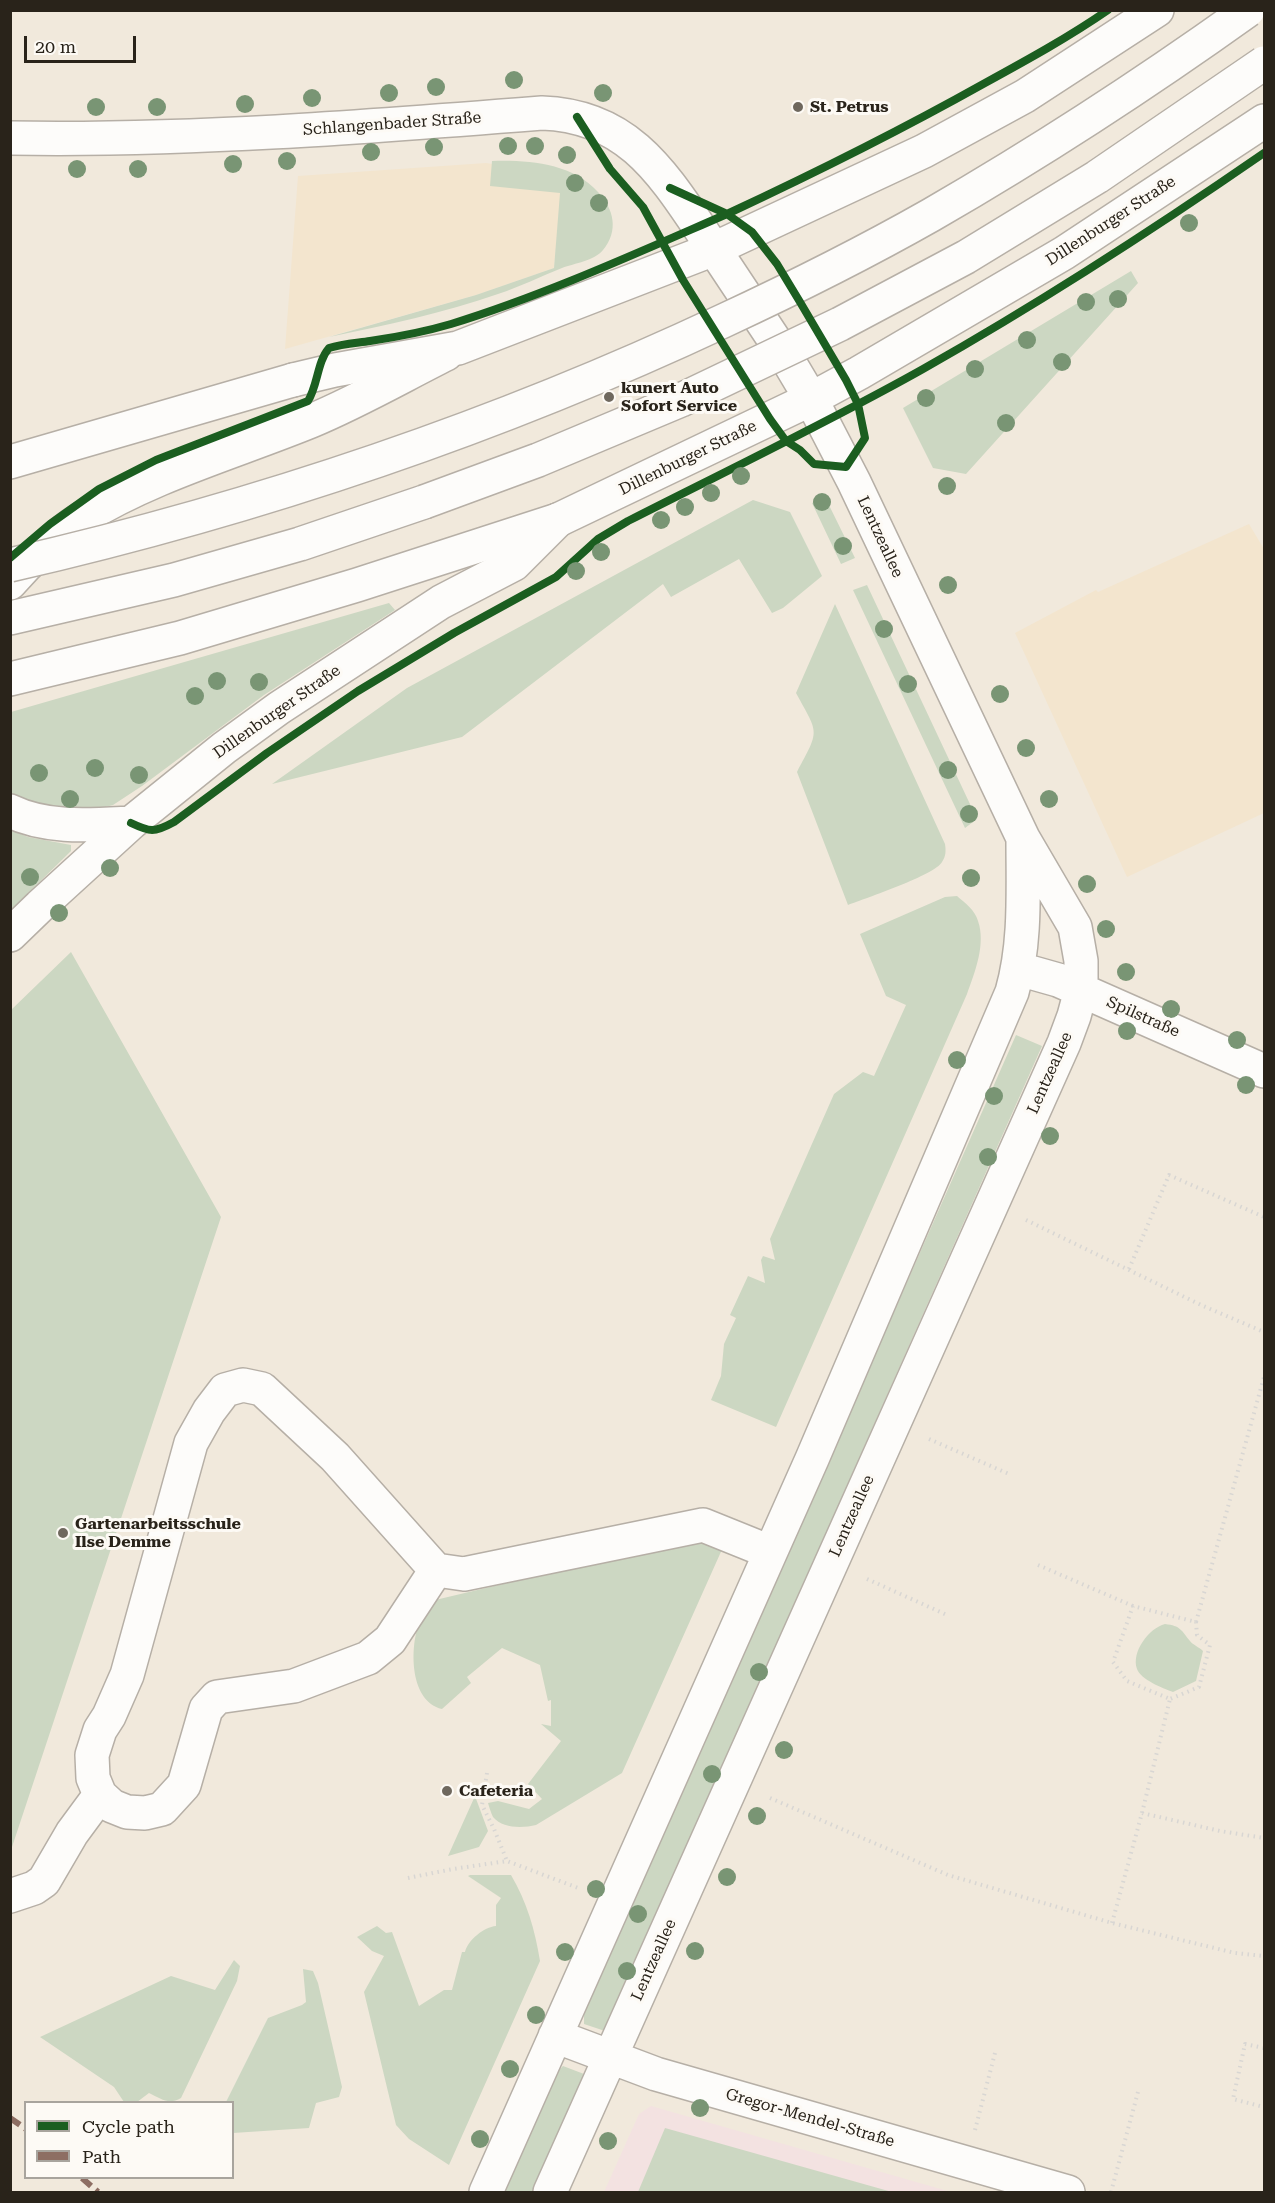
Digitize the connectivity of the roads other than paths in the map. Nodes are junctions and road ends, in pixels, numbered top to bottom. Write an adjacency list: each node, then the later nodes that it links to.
1 (1157, 10): 6 (main road)
2 (1248, 10): 11 (main road, bridge)
3 (1264, 63): 13 (main road, bridge)
4 (1264, 121): 8 (main road, Dillenburger Straße)
5 (10, 138): 6 (main road, Schlangenbader Straße)
6 (714, 249): 7 (main road); 8 (main road, Lentzeallee)
7 (458, 348): 9 (main road); 12 (main road)
8 (811, 399): 10 (main road, Dillenburger Straße); 17 (main road, Lentzeallee)
9 (10, 462)
10 (558, 520): 14 (main road); 16 (main road, Dillenburger Straße)
11 (10, 565)
12 (10, 583)
13 (10, 618)
14 (10, 679)
15 (10, 811): 16 (main road)
16 (131, 823): 18 (main road, Dillenburger Straße)
17 (1023, 838): 19 (main road, Lentzeallee); 20 (main road, Lentzeallee)
18 (10, 935)
19 (1019, 969): 20 (main road, Spilstraße); 22 (main road, Lentzeallee)
20 (1081, 990): 21 (main road, Spilstraße); 27 (main road, Lentzeallee)
21 (1264, 1071)
22 (770, 1552): 23 (main road); 26 (main road, Lentzeallee)
23 (436, 1570): 24 (main road); 24 (main road)
24 (100, 1795): 25 (main road)
25 (10, 1896)
26 (555, 2036): 27 (main road, Gregor-Mendel-Straße); 28 (main road, Lentzeallee)
27 (610, 2057): 29 (main road, Lentzeallee); 30 (main road, Gregor-Mendel-Straße)
28 (486, 2193)
29 (550, 2193)
30 (1068, 2193)

